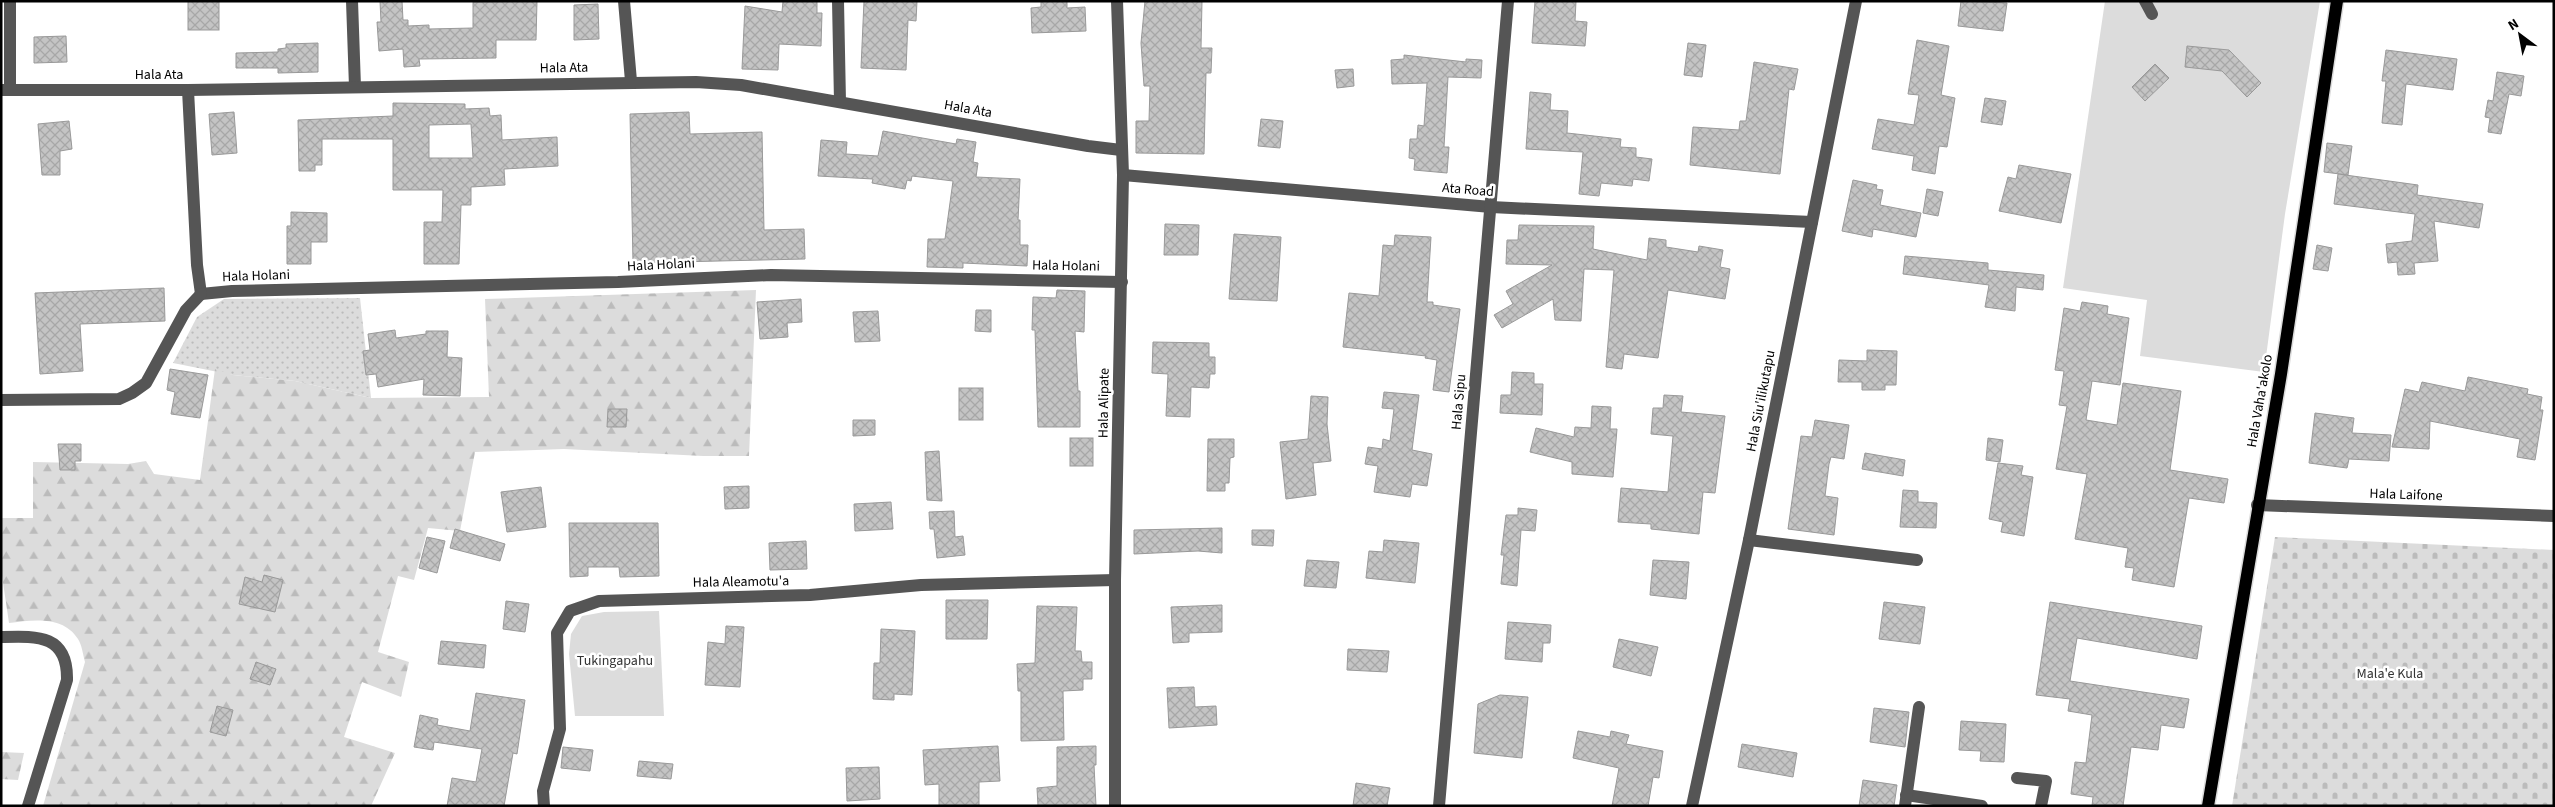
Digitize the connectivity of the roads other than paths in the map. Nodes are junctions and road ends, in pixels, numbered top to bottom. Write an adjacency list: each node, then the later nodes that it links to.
1 (10, 1): 13 (street)
2 (352, 1): 12 (street)
3 (624, 1): 11 (street)
4 (838, 1): 15 (street)
5 (1117, 1): 16 (street, Hala Alipate)
6 (1508, 1): 18 (street, Hala Sipu)
7 (1856, 1): 19 (street, Hala Siu'ilikutapu)
8 (2145, 1): 10 (street)
9 (2337, 1): 23 (main road, Hala Vaha'akolo)
10 (2152, 14)
11 (631, 81): 12 (street, Hala Ata); 15 (street, Hala Ata)
12 (355, 87): 14 (street, Hala Ata)
13 (6, 90): 14 (street, Hala Ata)
14 (188, 90): 21 (street)
15 (840, 102): 16 (street, Hala Ata)
16 (1122, 150): 17 (street, Hala Alipate)
17 (1123, 175): 18 (street, Ata Road); 20 (street, Hala Alipate)
18 (1491, 208): 19 (street, Ata Road); 35 (street, Hala Sipu)
19 (1812, 222): 25 (street, Hala Siu'ilikutapu)
20 (1122, 282): 21 (street, Hala Holani); 27 (street, Hala Alipate)
21 (201, 294): 22 (street)
22 (1, 400)
23 (2257, 505): 24 (street, Hala Laifone); 39 (main road, Hala Vaha'akolo)
24 (2554, 516)
25 (1749, 540): 26 (street); 36 (street, Hala Siu'ilikutapu)
26 (1917, 560)
27 (1115, 580): 33 (street, Hala Aleamotu'a); 34 (street, Hala Alipate)
28 (1, 636): 32 (street)
29 (1919, 707): 31 (street)
30 (2017, 778): 38 (street)
31 (1906, 800): 37 (street)
32 (28, 806)
33 (544, 806)
34 (1115, 806)
35 (1439, 806)
36 (1692, 806)
37 (1982, 806)
38 (2040, 806)
39 (2208, 806)

